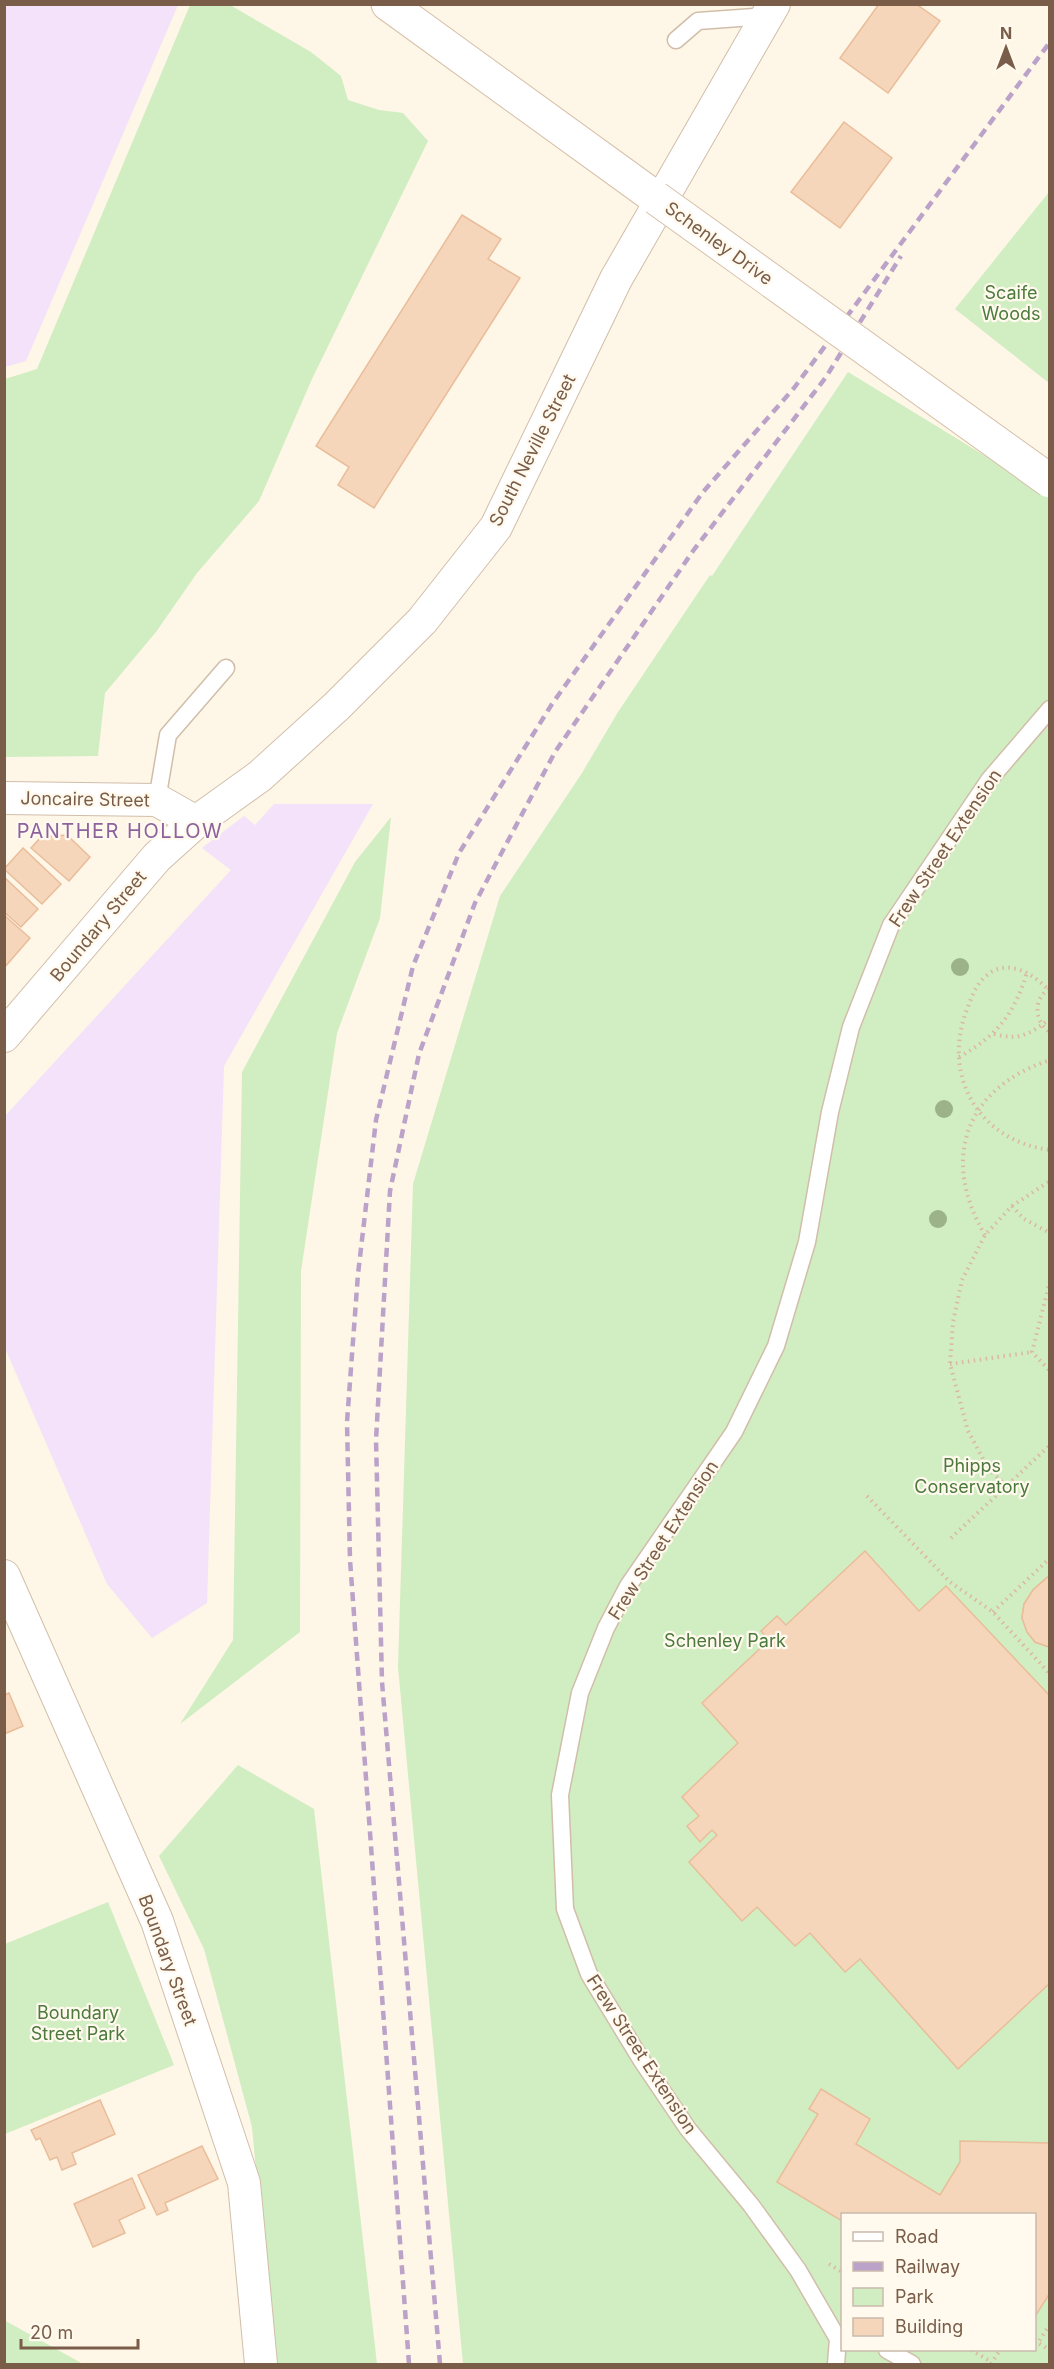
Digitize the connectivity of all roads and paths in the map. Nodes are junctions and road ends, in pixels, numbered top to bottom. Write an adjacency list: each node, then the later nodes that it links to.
1 (388, 4): 4 (main road, Schenley Drive, bridge)
2 (771, 10): 3 (lane); 9 (street, South Neville Street)
3 (676, 40)
4 (1050, 481)
5 (226, 668): 8 (lane)
6 (1050, 709): 38 (lane, Frew Street Extension)
7 (4, 798): 8 (street, Joncaire Street)
8 (157, 800): 9 (street, Joncaire Street)
9 (196, 822): 16 (street, Boundary Street)
10 (1027, 972): 11 (path); 15 (path); 17 (path)
11 (1049, 990): 13 (path)
12 (1050, 1020): 13 (path)
13 (1042, 1025): 14 (path); 15 (path)
14 (1050, 1032)
15 (994, 1034): 17 (path)
16 (4, 1036)
17 (959, 1057): 19 (path)
18 (1050, 1060): 19 (path)
19 (977, 1112): 20 (path); 24 (path)
20 (1050, 1150)
21 (1050, 1181): 22 (path)
22 (1012, 1206): 23 (path); 24 (path)
23 (1050, 1233)
24 (985, 1235): 27 (path)
25 (1050, 1281): 26 (path)
26 (1032, 1352): 27 (path); 28 (path)
27 (950, 1364): 30 (path)
28 (1050, 1371)
29 (1050, 1445): 30 (path)
30 (1006, 1486): 32 (path)
31 (867, 1496): 35 (path)
32 (951, 1538)
33 (1050, 1558): 35 (path)
34 (4, 1576): 43 (street, Boundary Street)
35 (993, 1612): 36 (path)
36 (1050, 1674)
37 (1050, 2324): 39 (path)
38 (840, 2339): 44 (lane, Frew Street Extension)
39 (1050, 2350)
40 (890, 2351): 45 (lane)
41 (974, 2351): 42 (path)
42 (992, 2363)
43 (261, 2364)
44 (836, 2364)
45 (912, 2364)

